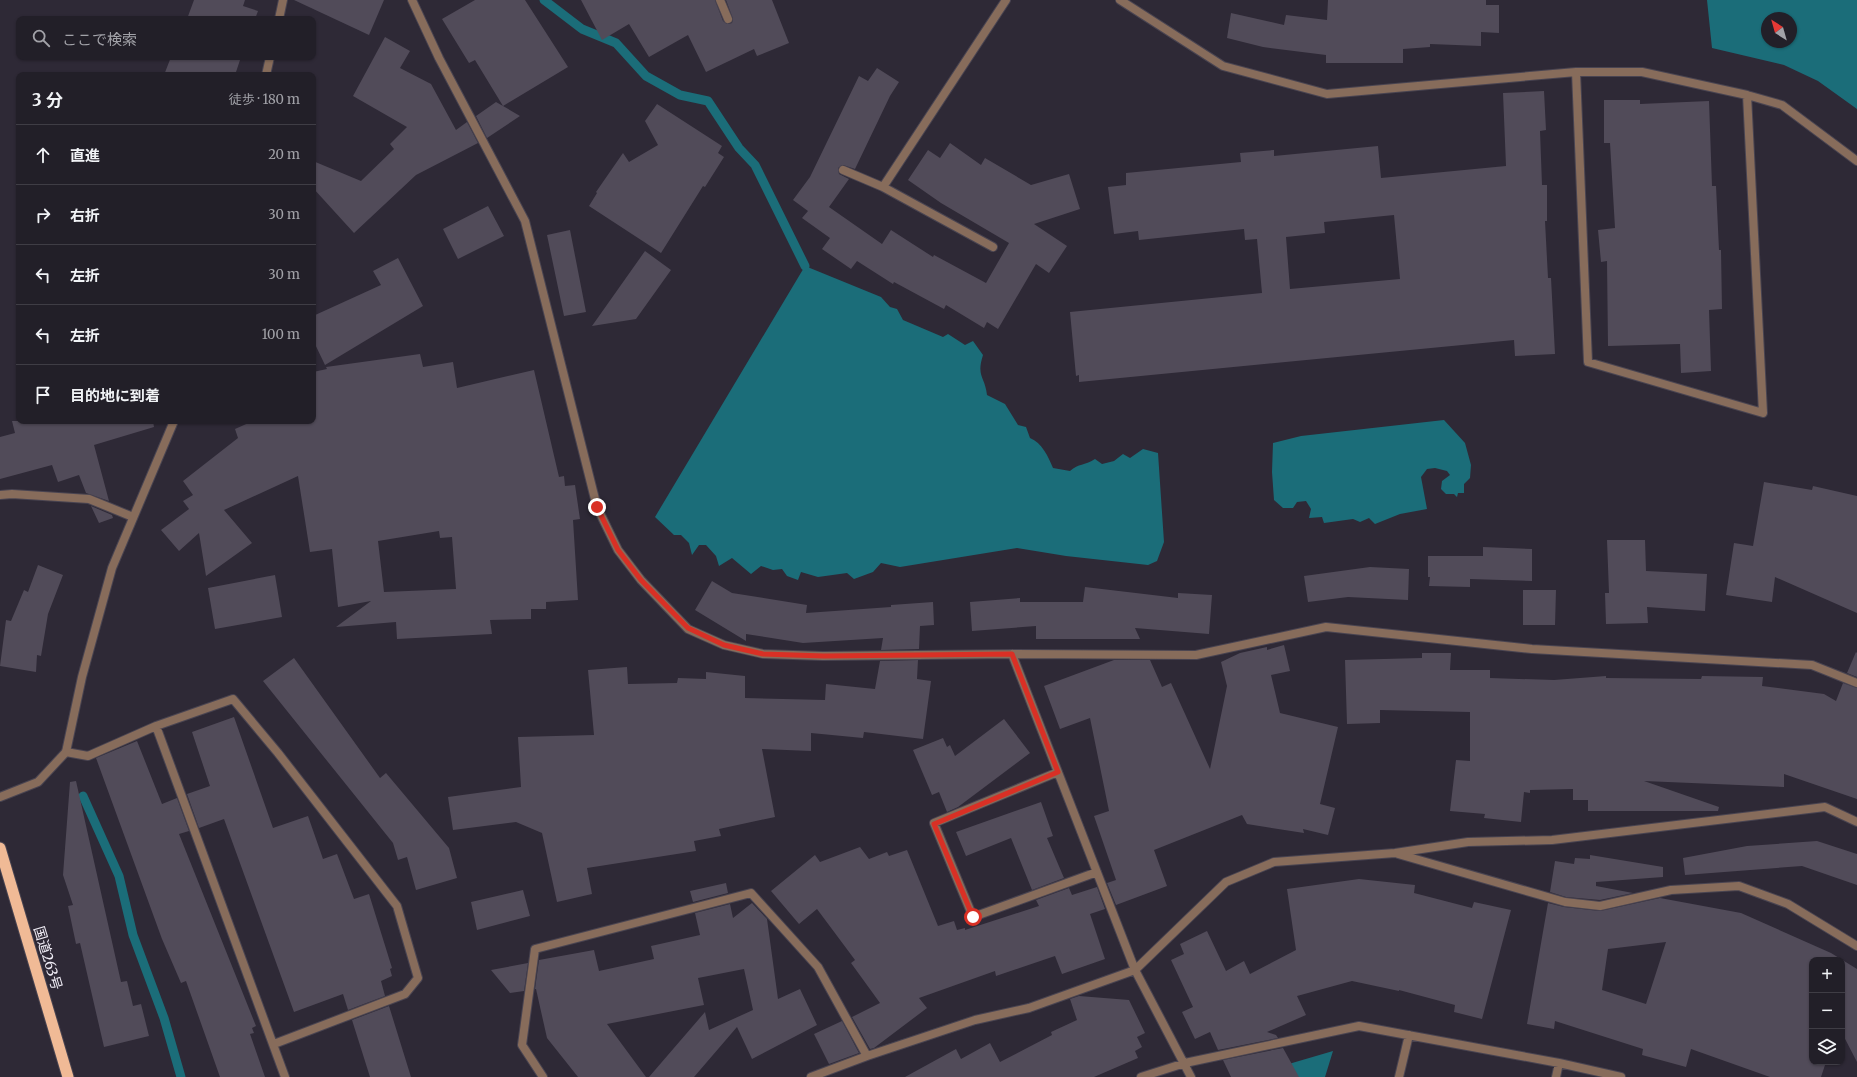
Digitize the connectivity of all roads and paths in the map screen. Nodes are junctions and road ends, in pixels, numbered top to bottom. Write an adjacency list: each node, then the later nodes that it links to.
1 (283, 0): 6 (street)
2 (412, 0): 19 (street)
3 (720, 0): 7 (street)
4 (1006, 0): 14 (street)
5 (1120, 0): 10 (street)
6 (280, 16)
7 (728, 19)
8 (269, 60): 9 (street)
9 (267, 72)
10 (1576, 72): 11 (street); 11 (street)
11 (1747, 95): 12 (street)
12 (1857, 161)
13 (843, 170): 14 (street)
14 (883, 187): 15 (street)
15 (993, 247)
16 (173, 424): 18 (street)
17 (0, 495): 18 (street)
18 (133, 517): 22 (street)
19 (1012, 654): 20 (street); 23 (street)
20 (1857, 684)
21 (156, 726): 22 (street); 32 (street); 32 (street)
22 (66, 752): 24 (street)
23 (1058, 772): 28 (street); 28 (street)
24 (0, 797)
25 (1857, 822): 27 (street)
26 (0, 848): 36 (highway, 国道263号)
27 (1395, 853): 29 (street); 30 (street)
28 (1097, 872): 30 (street)
29 (1857, 946)
30 (1135, 970): 33 (street); 34 (street)
31 (1409, 1035): 34 (street); 35 (street); 42 (street)
32 (274, 1044): 37 (street)
33 (868, 1056): 38 (street); 39 (street)
34 (1185, 1063): 40 (street); 41 (street)
35 (1559, 1063): 43 (street); 44 (street)
36 (66, 1075)
37 (285, 1077)
38 (543, 1077)
39 (811, 1077)
40 (1141, 1077)
41 (1191, 1077)
42 (1398, 1077)
43 (1556, 1077)
44 (1621, 1077)

